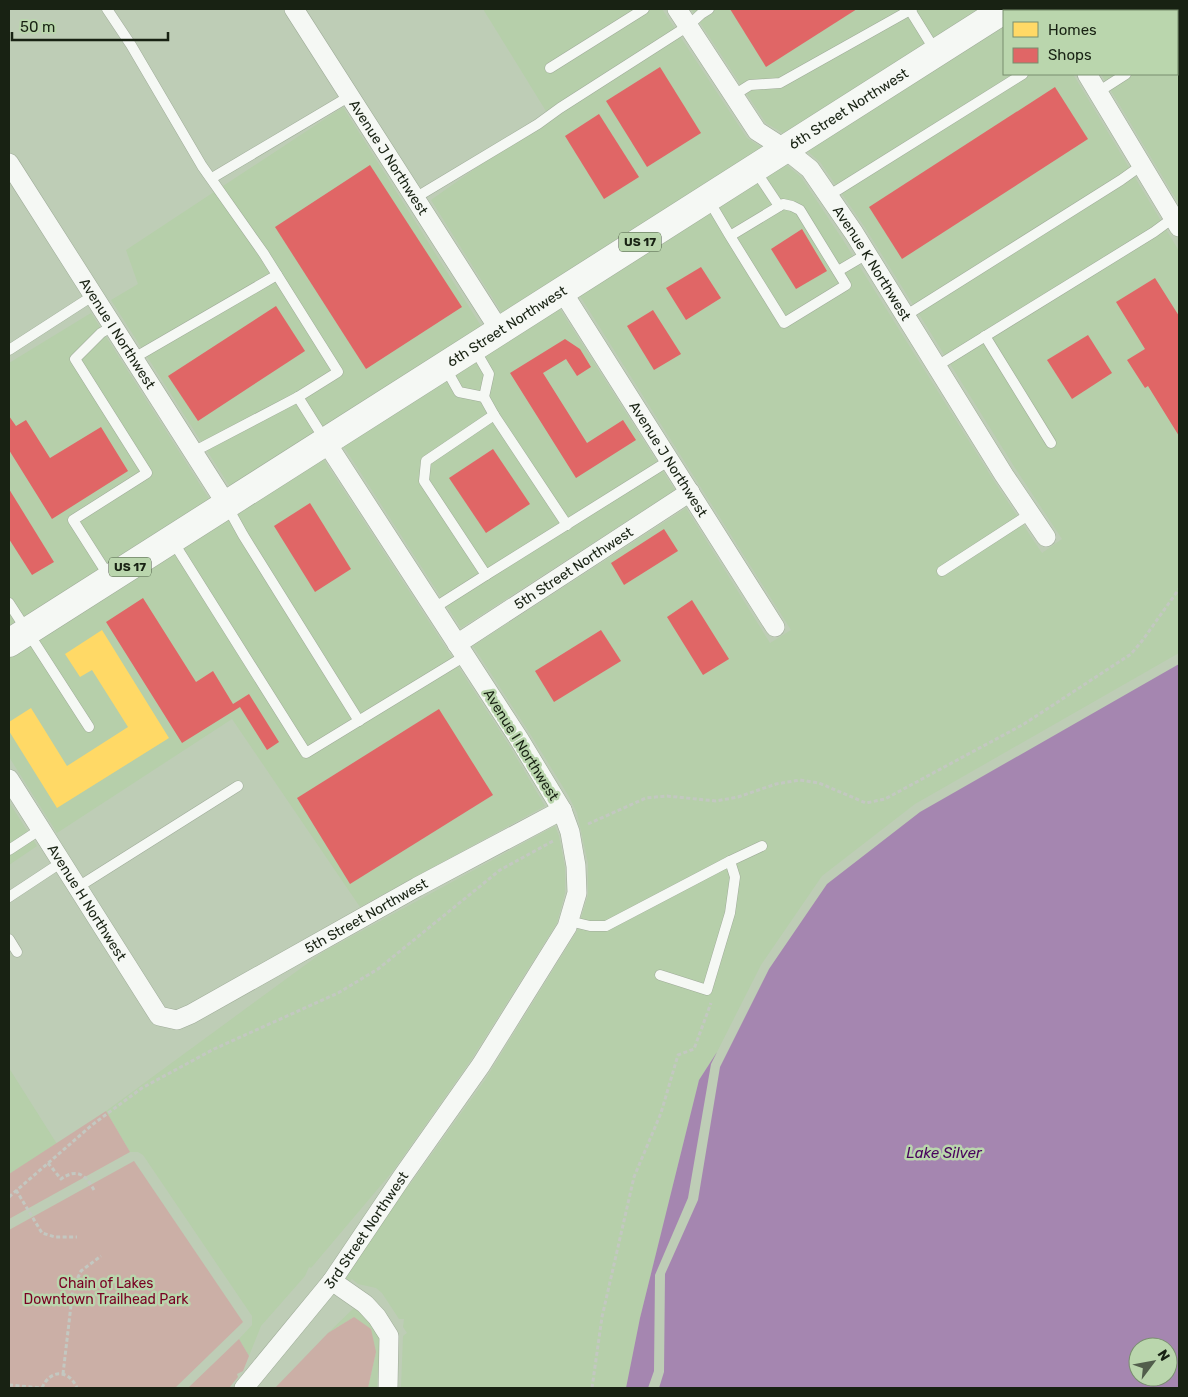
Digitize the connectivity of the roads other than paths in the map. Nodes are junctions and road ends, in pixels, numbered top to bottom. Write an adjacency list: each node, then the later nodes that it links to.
1 (107, 9): 21 (lane)
2 (294, 9): 16 (street, Avenue J Northwest)
3 (644, 9): 10 (lane)
4 (677, 9): 8 (street, Avenue K Northwest)
5 (710, 9): 8 (lane)
6 (911, 9): 9 (lane); 15 (lane)
7 (1003, 10): 9 (highway, 6th Street Northwest / US 17)
8 (688, 26): 15 (street, Avenue K Northwest); 23 (lane)
9 (936, 52): 17 (highway, 6th Street Northwest / US 17)
10 (550, 68)
11 (1021, 75): 22 (lane)
12 (1088, 75): 14 (street)
13 (1122, 75): 14 (lane)
14 (1098, 92): 19 (street)
15 (734, 95): 17 (street, Avenue K Northwest)
16 (350, 96): 21 (lane); 23 (street, Avenue J Northwest)
17 (785, 148): 20 (highway, 6th Street Northwest / US 17); 22 (street, Avenue K Northwest)
18 (9, 163): 32 (street, Avenue I Northwest)
19 (1142, 165): 26 (street); 33 (lane)
20 (754, 169): 24 (highway, 6th Street Northwest / US 17); 25 (lane)
21 (212, 178): 30 (lane)
22 (828, 196): 28 (street, Avenue K Northwest)
23 (415, 198): 35 (street, Avenue J Northwest)
24 (707, 198): 27 (lane); 31 (highway, 6th Street Northwest / US 17)
25 (779, 206): 27 (lane); 29 (lane)
26 (1176, 222): 36 (lane)
27 (730, 236): 29 (lane)
28 (867, 254): 29 (lane); 33 (street, Avenue K Northwest)
29 (838, 271)
30 (277, 275): 39 (lane); 42 (lane)
31 (562, 291): 35 (highway, 6th Street Northwest / US 17); 48 (street, Avenue J Northwest)
32 (94, 295): 34 (street, Avenue I Northwest); 38 (lane)
33 (905, 316): 41 (street, Avenue K Northwest)
34 (113, 326): 39 (street, Avenue I Northwest); 57 (lane)
35 (500, 331): 37 (highway, 6th Street Northwest / US 17)
36 (985, 336): 41 (lane); 46 (lane)
37 (474, 348): 40 (highway, 6th Street Northwest / US 17); 43 (lane)
38 (9, 350)
39 (134, 358): 47 (street, Avenue I Northwest)
40 (445, 366): 43 (lane); 45 (highway, 6th Street Northwest / US 17)
41 (937, 366): 51 (street, Avenue K Northwest)
42 (298, 397): 45 (lane); 47 (lane)
43 (484, 398): 44 (lane)
44 (494, 415): 52 (lane); 56 (lane)
45 (326, 442): 50 (highway, 6th Street Northwest / US 17); 59 (street, Avenue I Northwest)
46 (1051, 443)
47 (193, 452): 50 (street, Avenue I Northwest)
48 (670, 460): 49 (street, Avenue J Northwest); 52 (lane)
49 (690, 492): 60 (street, Avenue J Northwest); 62 (street, 5th Street Northwest)
50 (227, 505): 54 (highway, 6th Street Northwest / US 17); 63 (lane)
51 (1030, 514): 53 (street, Avenue K Northwest); 55 (lane)
52 (567, 525): 56 (lane)
53 (1046, 537)
54 (172, 540): 57 (highway, 6th Street Northwest / US 17); 63 (lane)
55 (942, 571)
56 (486, 575): 59 (lane)
57 (110, 579): 61 (highway, 6th Street Northwest / US 17)
58 (9, 603): 61 (lane)
59 (434, 608): 62 (street, Avenue I Northwest)
60 (775, 627)
61 (18, 637): 64 (lane)
62 (461, 650): 63 (lane); 67 (street, Avenue I Northwest)
63 (358, 721)
64 (90, 727)
65 (9, 779): 68 (street, Avenue H Northwest)
66 (238, 786): 73 (lane)
67 (562, 810): 75 (street, Avenue I Northwest); 79 (street, 5th Street Northwest)
68 (41, 829): 70 (lane); 71 (street, Avenue H Northwest)
69 (762, 846): 72 (lane)
70 (9, 850)
71 (62, 862): 73 (street, Avenue H Northwest); 74 (lane)
72 (730, 862): 75 (lane); 78 (lane)
73 (78, 887): 79 (street, Avenue H Northwest)
74 (9, 897)
75 (569, 921): 80 (street, Avenue I Northwest)
76 (9, 939): 77 (lane)
77 (17, 952)
78 (660, 975)
79 (170, 1018)
80 (481, 1065): 81 (street, 3rd Street Northwest)
81 (332, 1281): 82 (street, 3rd Street Northwest); 83 (street)
82 (244, 1388)
83 (388, 1388)

